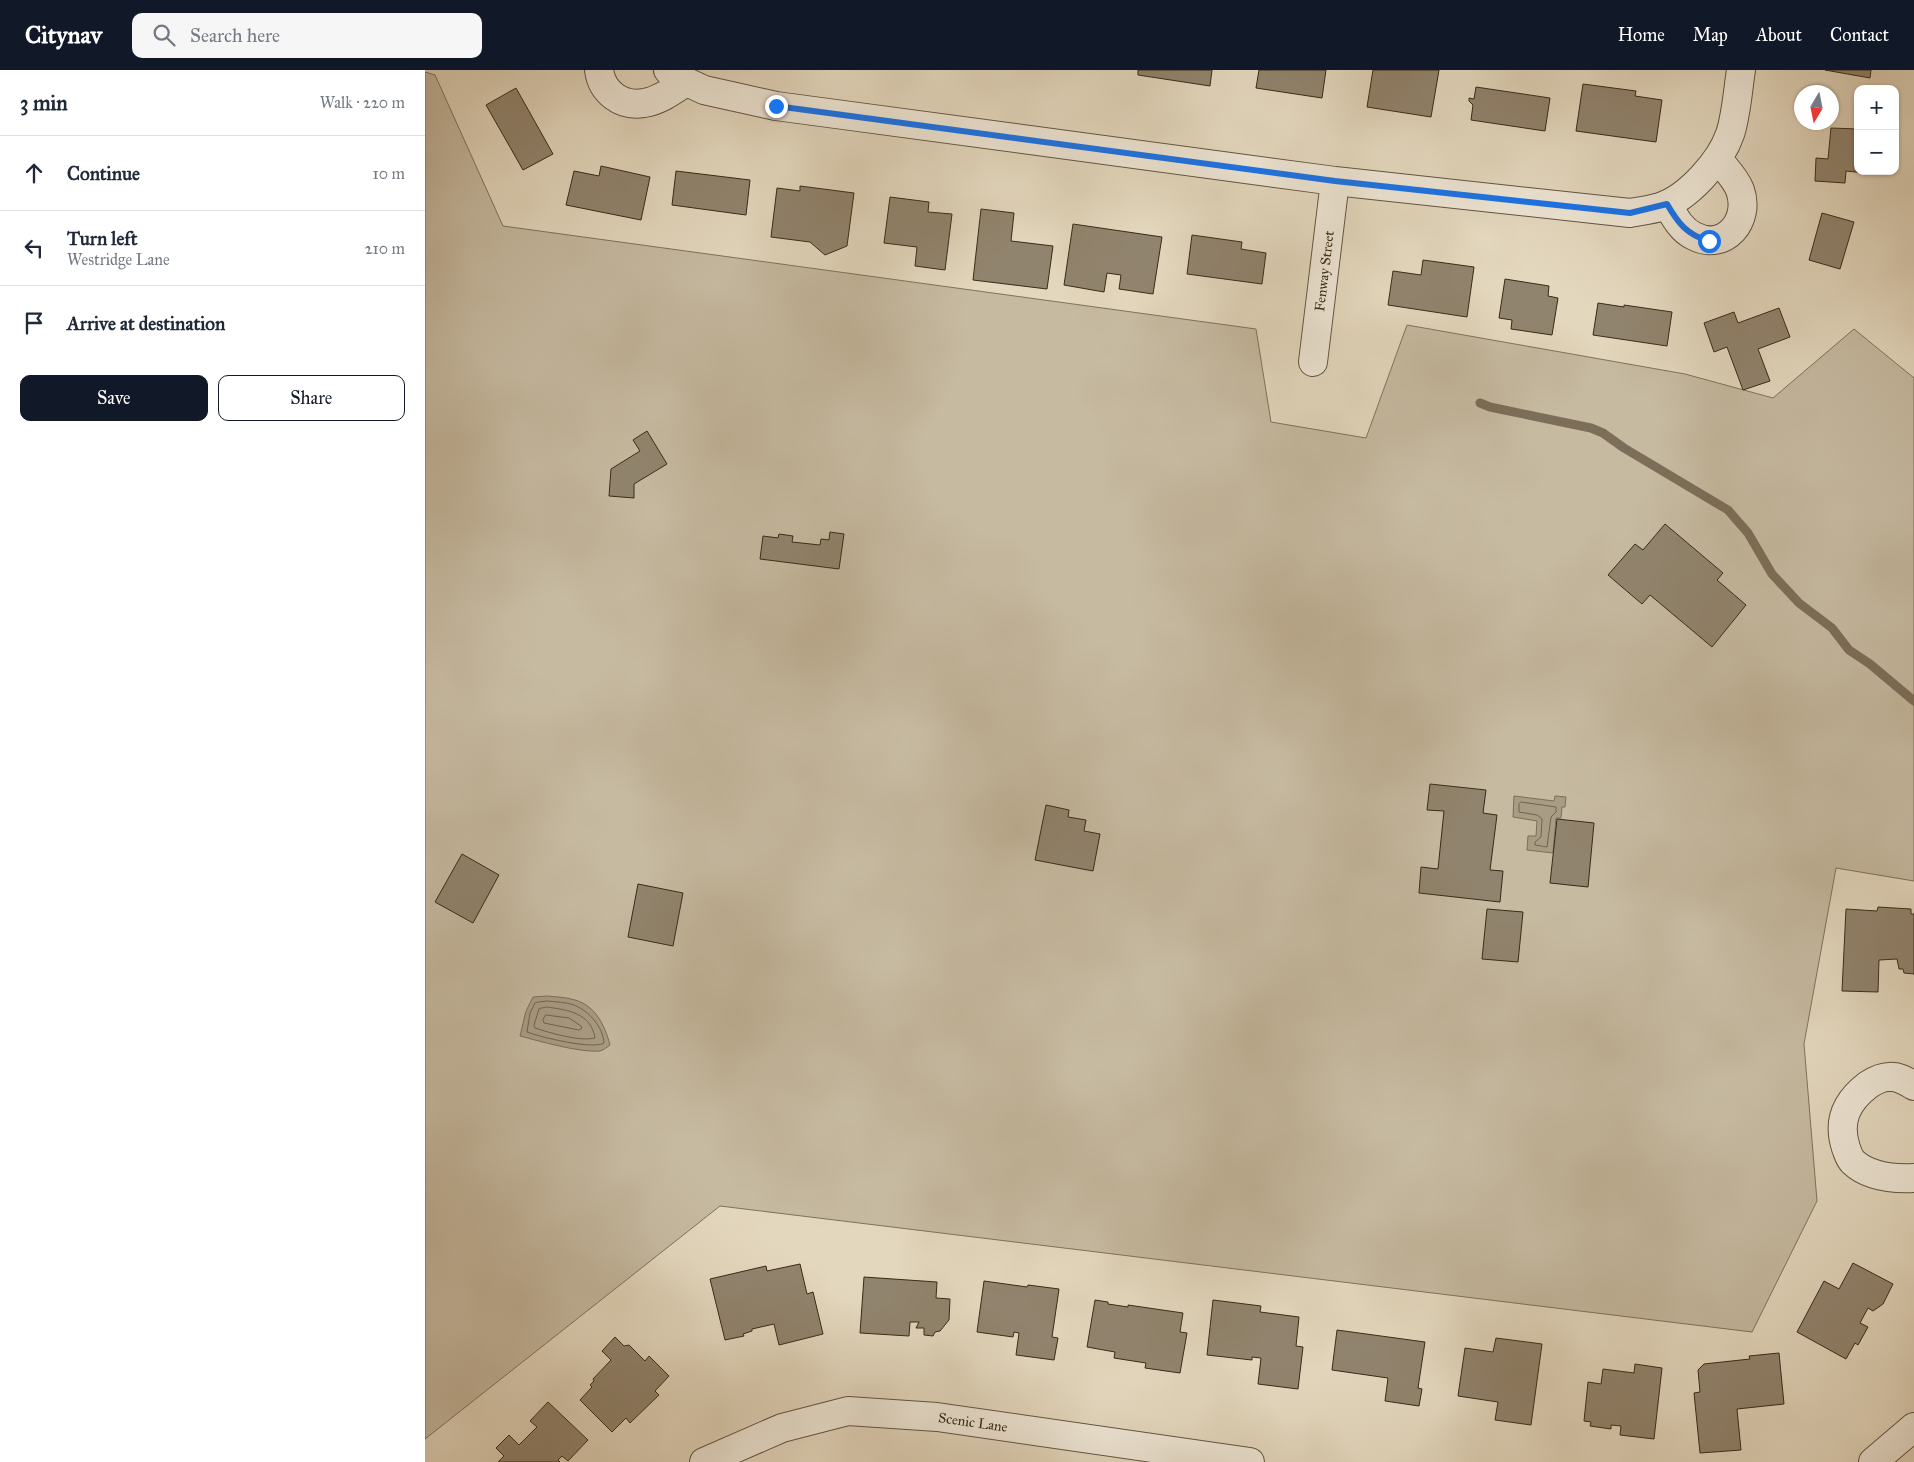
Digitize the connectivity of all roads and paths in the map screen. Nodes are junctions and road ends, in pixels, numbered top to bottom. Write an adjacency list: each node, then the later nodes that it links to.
1 (599, 70): 3 (street)
2 (1741, 70): 4 (street)
3 (677, 76): 5 (street)
4 (1718, 159): 6 (street); 6 (street)
5 (1335, 181): 6 (street); 7 (street, Fenway Street)
6 (1667, 204)
7 (1313, 362)
8 (1914, 1086): 9 (street)
9 (1914, 1178)
10 (1914, 1427): 13 (street)
11 (704, 1462): 12 (street, Scenic Lane)
12 (1250, 1462)
13 (1873, 1462)

